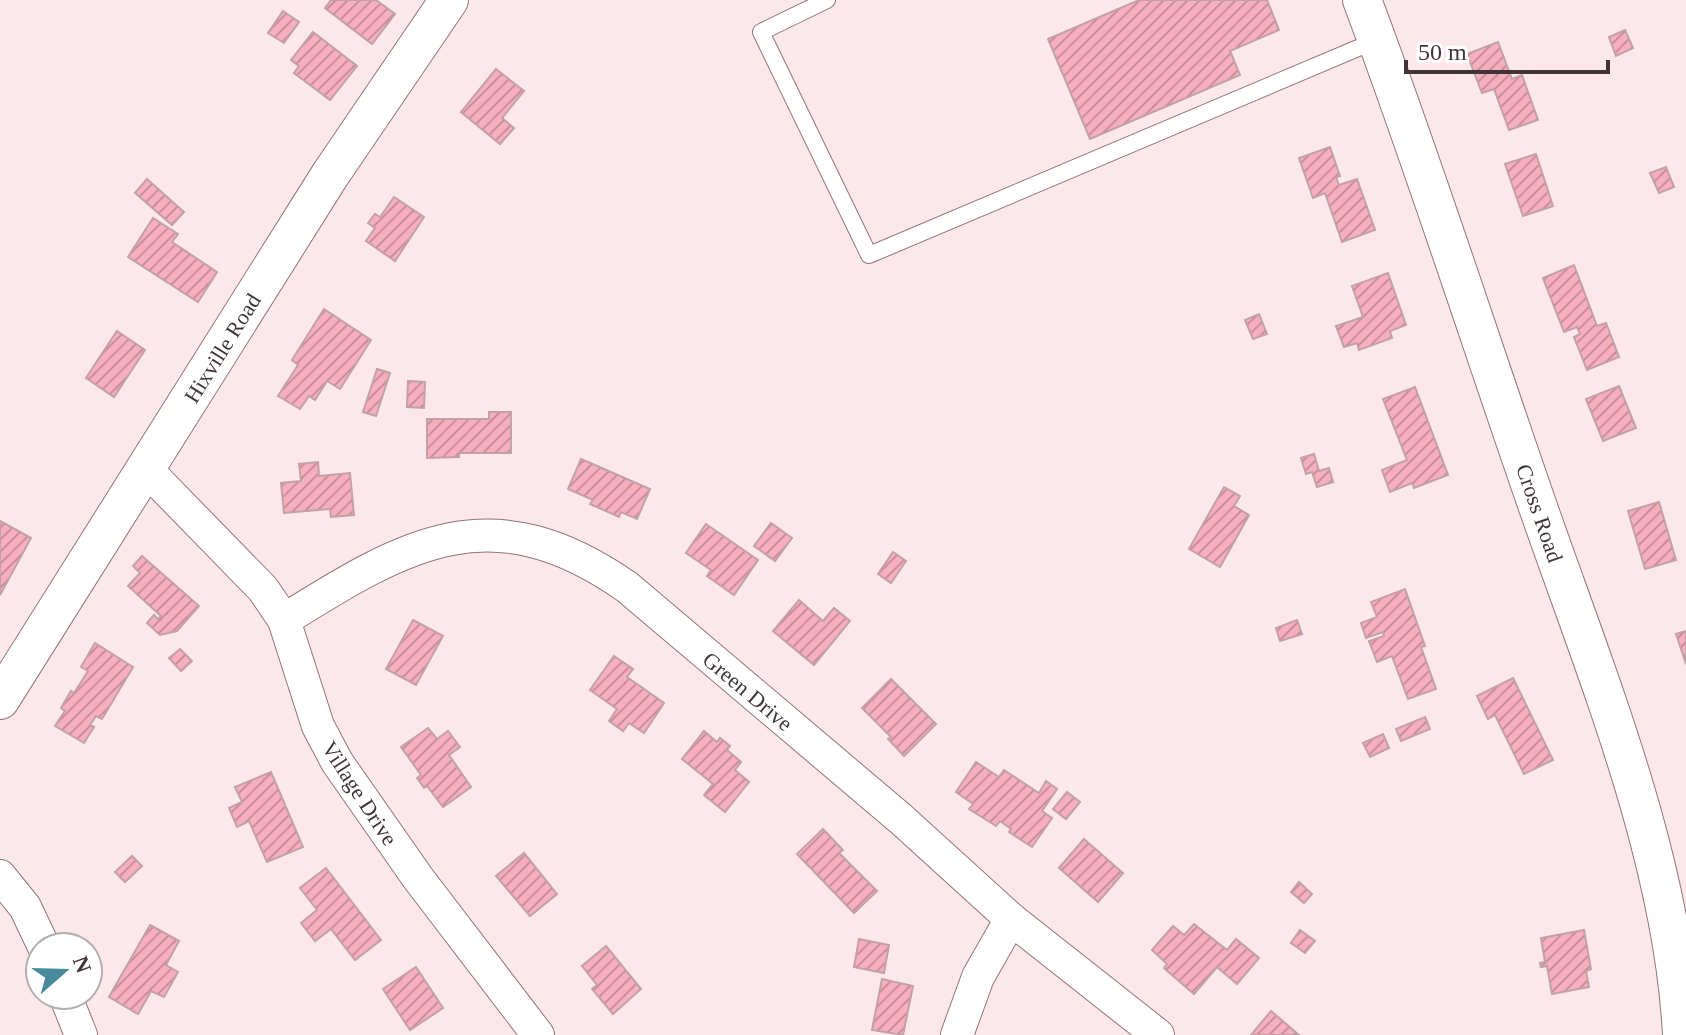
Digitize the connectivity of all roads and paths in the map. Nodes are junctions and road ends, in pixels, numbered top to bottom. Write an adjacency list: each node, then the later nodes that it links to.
1 (449, 0): 5 (street, Hixville Road)
2 (827, 0): 4 (lane)
3 (1362, 0): 4 (street, Cross Road)
4 (1377, 40): 16 (street, Cross Road)
5 (145, 468): 6 (street, Village Drive); 7 (street, Hixville Road)
6 (284, 620): 9 (street, Green Drive); 13 (street, Village Drive)
7 (0, 700)
8 (0, 876): 10 (street)
9 (1011, 919): 14 (street); 15 (street, Green Drive)
10 (36, 931)
11 (71, 1011): 12 (street)
12 (81, 1035)
13 (538, 1035)
14 (957, 1035)
15 (1158, 1035)
16 (1682, 1035)

